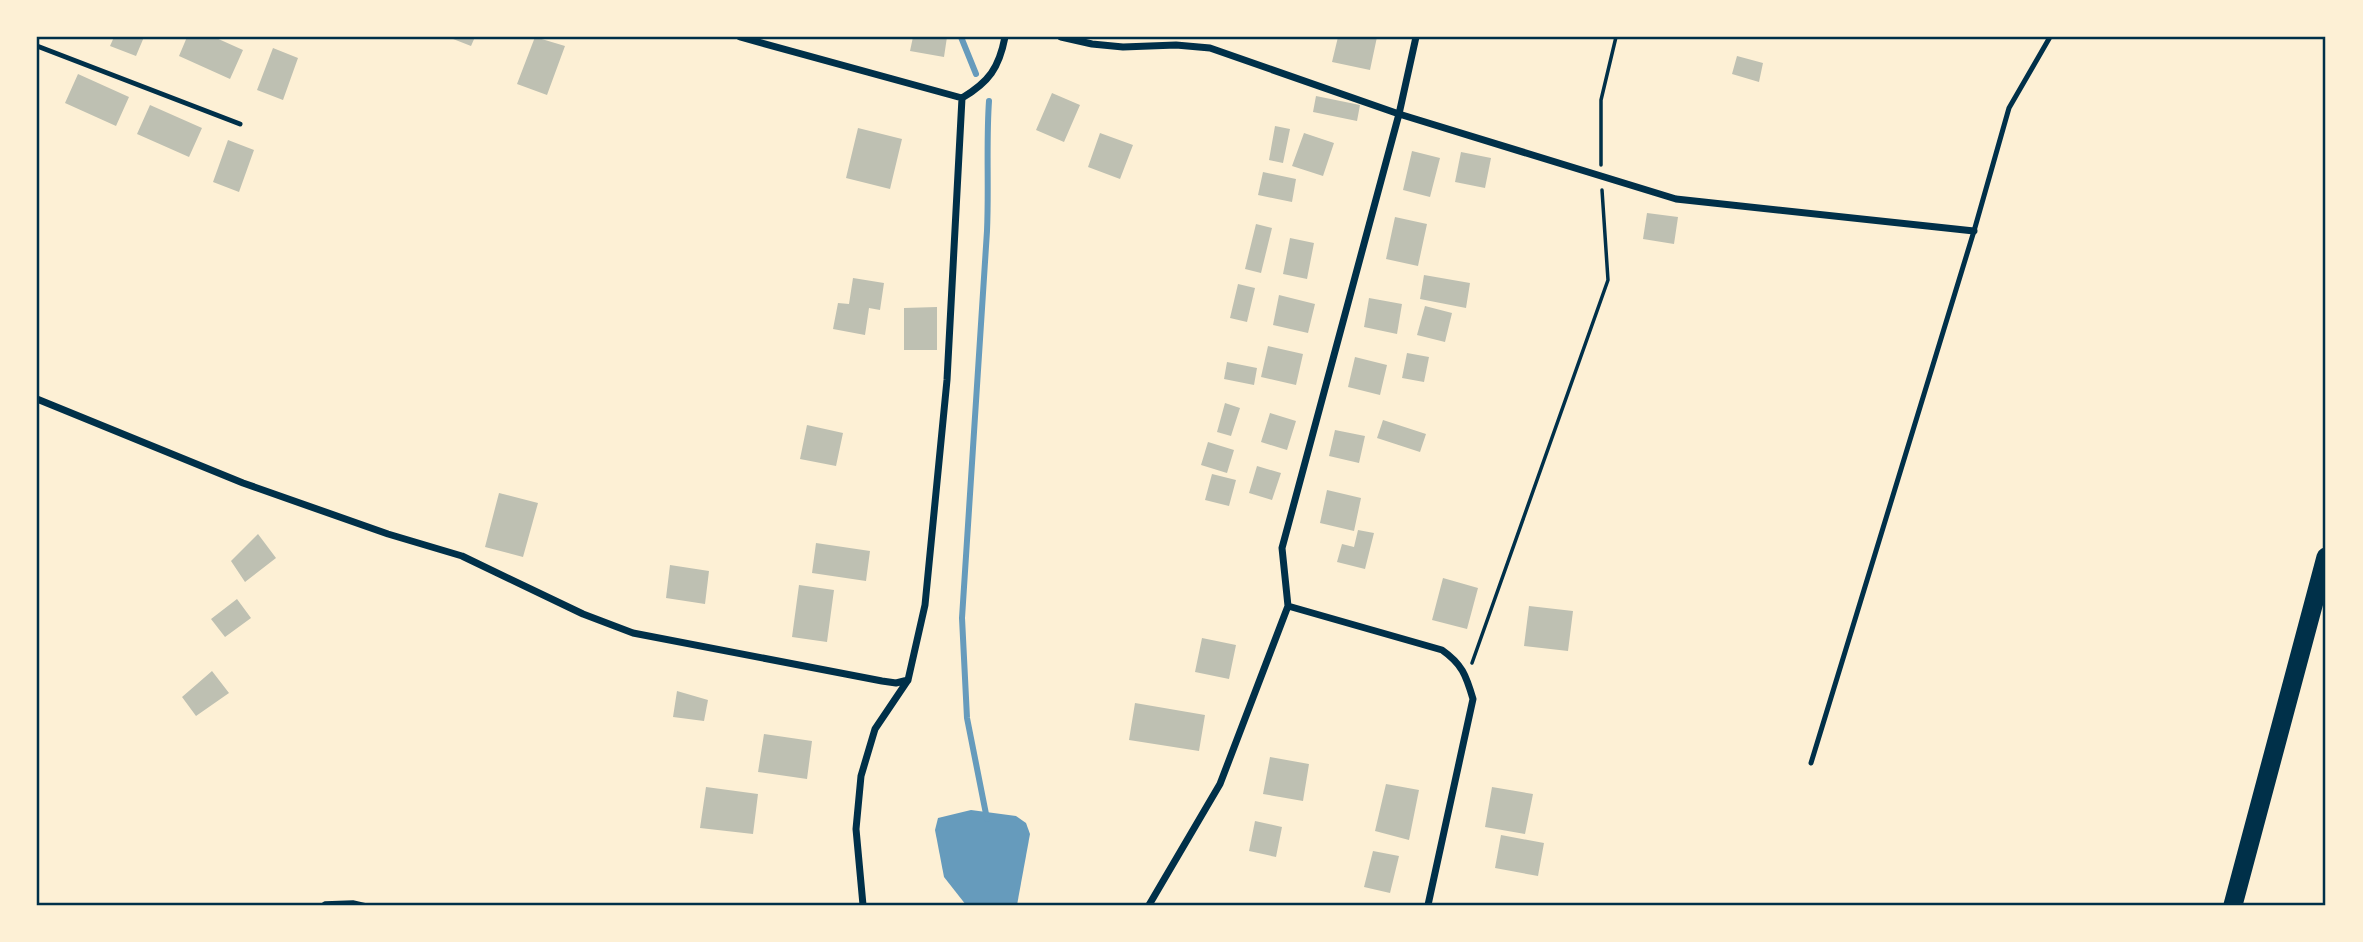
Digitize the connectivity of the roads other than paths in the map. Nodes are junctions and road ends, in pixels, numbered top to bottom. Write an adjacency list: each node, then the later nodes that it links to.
1 (740, 37): 7 (street)
2 (1005, 37): 7 (street)
3 (1060, 37): 8 (street)
4 (1416, 37): 8 (street)
5 (2050, 37): 10 (lane)
6 (37, 46): 9 (lane)
7 (962, 98): 14 (street)
8 (1399, 114): 10 (street); 13 (street)
9 (240, 124)
10 (1974, 231): 15 (lane)
11 (37, 399): 14 (street)
12 (2326, 557): 19 (highway)
13 (1288, 606): 17 (street); 18 (street)
14 (908, 680): 16 (street)
15 (1811, 763)
16 (863, 905)
17 (1149, 905)
18 (1429, 905)
19 (2233, 905)

